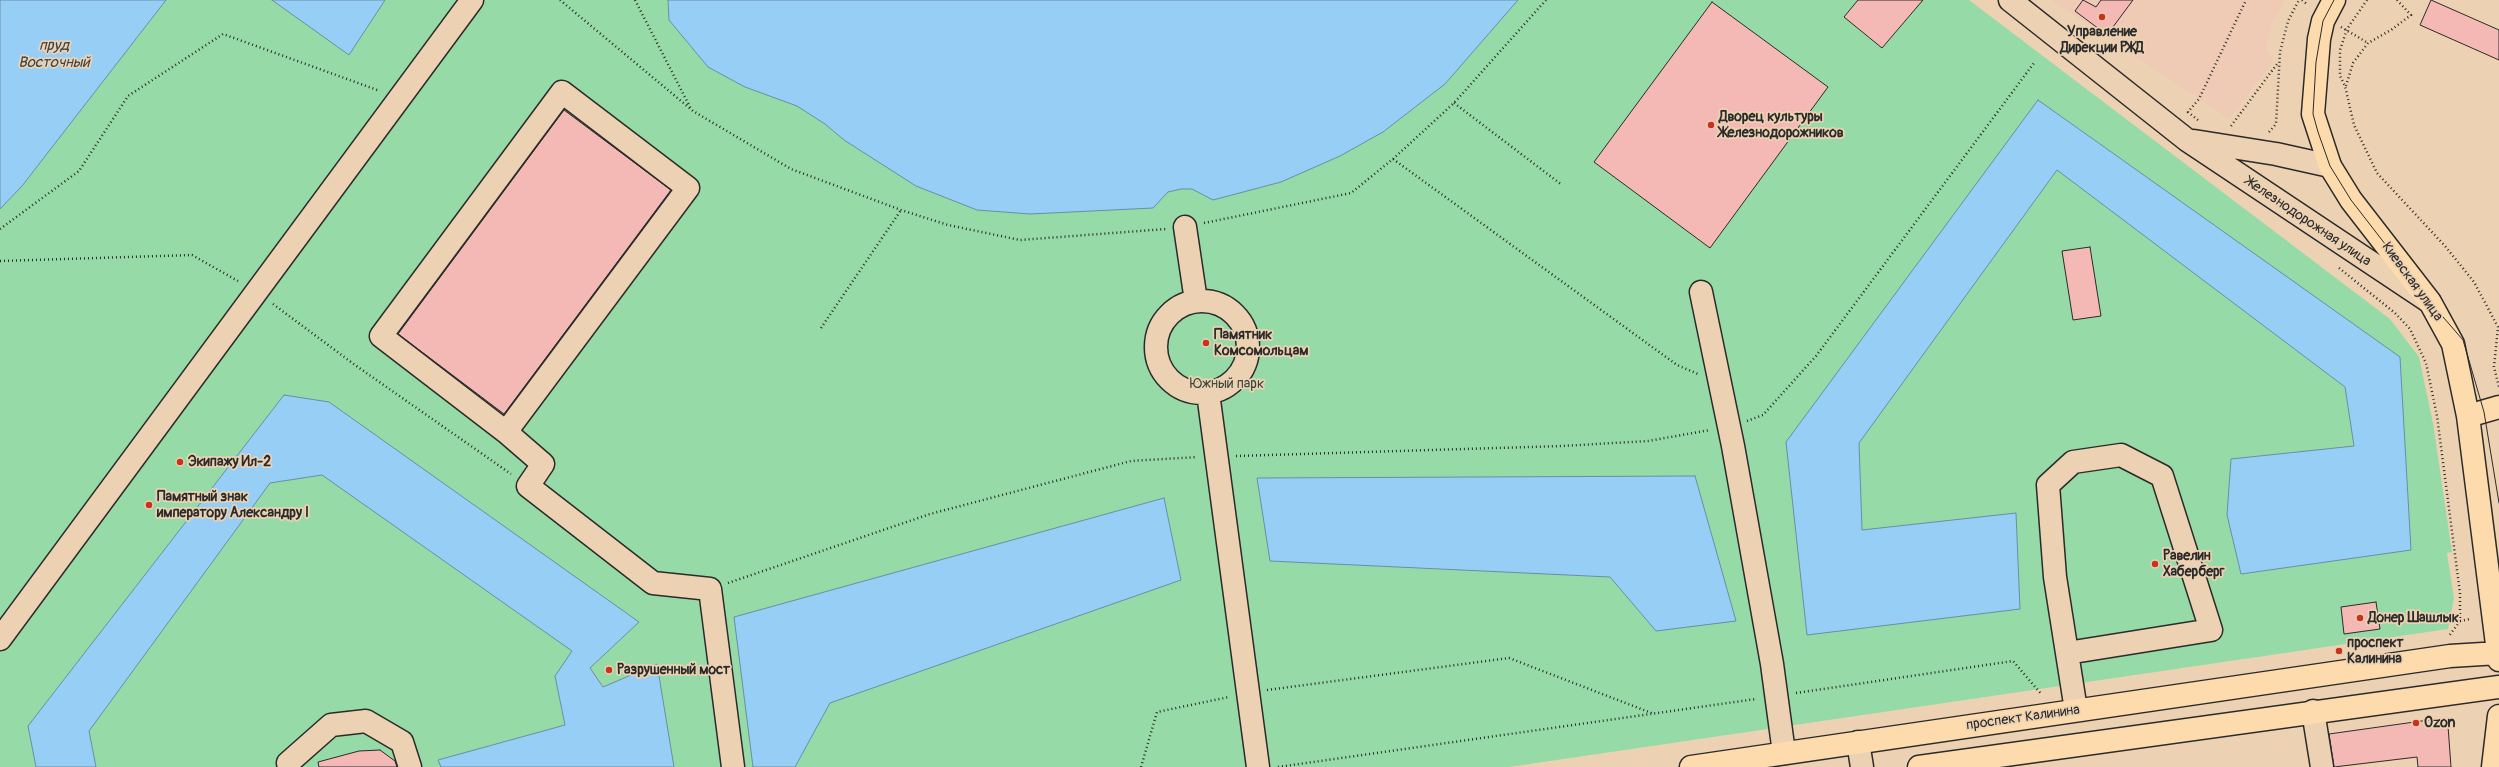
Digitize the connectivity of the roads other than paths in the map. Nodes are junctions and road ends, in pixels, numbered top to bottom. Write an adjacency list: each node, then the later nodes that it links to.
1 (472, 0): 14 (street)
2 (2010, 0): 4 (street, Железнодорожная улица)
3 (2334, 0): 5 (main road, Киевская улица)
4 (2187, 140): 5 (street, Железнодорожная улица); 9 (street, Железнодорожная улица)
5 (2330, 166): 9 (main road, Киевская улица)
6 (1185, 227): 8 (street)
7 (1701, 292): 22 (street)
8 (1196, 301): 10 (street); 10 (street)
9 (2430, 302): 12 (main road, Киевская улица)
10 (1208, 393): 26 (street)
11 (2499, 407): 12 (main road)
12 (2468, 416): 16 (main road, Киевская улица)
13 (506, 432): 13 (street); 25 (street)
14 (0, 639)
15 (2067, 654): 15 (street); 18 (street)
16 (2499, 655): 18 (main road, проспект Калинина)
17 (2499, 687): 19 (main road)
18 (2076, 710): 21 (main road, проспект Калинина)
19 (2313, 711): 29 (main road); 30 (street)
20 (2499, 716): 31 (main road)
21 (1858, 742): 22 (main road, проспект Калинина); 28 (street)
22 (1784, 753): 27 (main road, проспект Калинина)
23 (288, 763): 24 (street)
24 (410, 767)
25 (733, 767)
26 (1258, 767)
27 (1691, 767)
28 (1862, 767)
29 (1920, 767)
30 (2322, 767)
31 (2493, 767)

